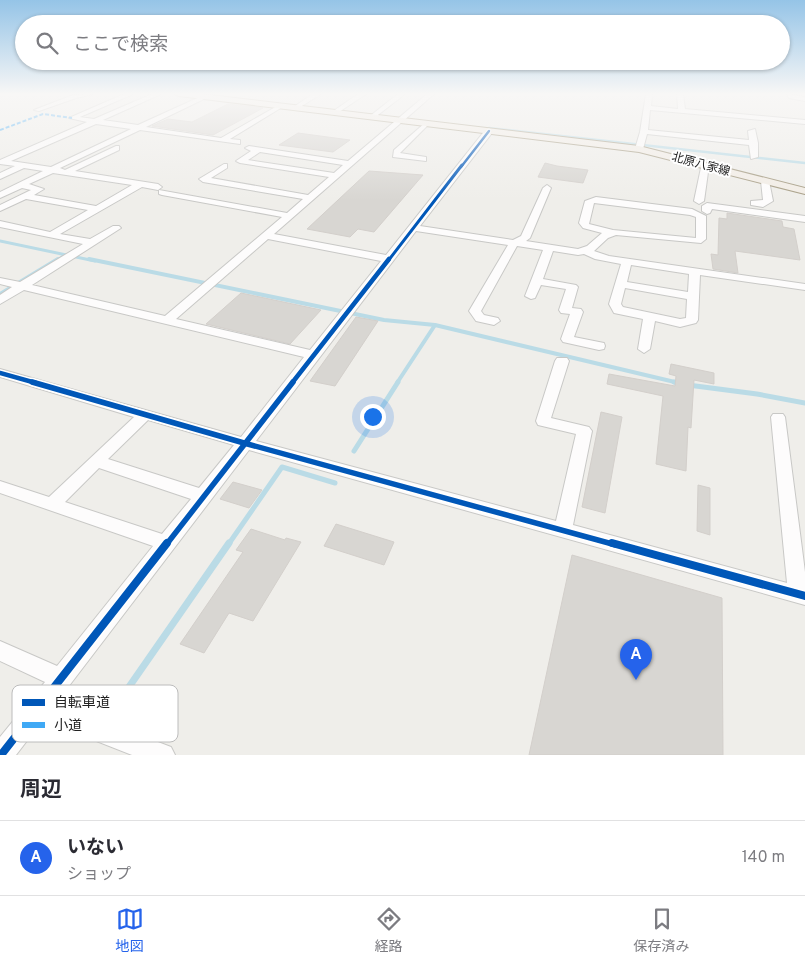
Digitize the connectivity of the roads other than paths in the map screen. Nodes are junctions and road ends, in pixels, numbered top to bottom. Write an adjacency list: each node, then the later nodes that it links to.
1 (77, 129): 18 (street)
2 (126, 129): 24 (street)
3 (154, 129): 25 (street)
4 (156, 129): 12 (street)
5 (241, 129): 12 (street)
6 (391, 129): 19 (street)
7 (420, 129): 17 (street)
8 (473, 129): 9 (main road, 北原八家線)
9 (489, 131): 14 (main road, 北原八家線); 46 (street)
10 (752, 131): 13 (street)
11 (644, 132): 13 (street); 14 (street)
12 (224, 139): 15 (street)
13 (754, 143): 16 (street)
14 (640, 147): 22 (main road, 北原八家線)
15 (258, 150): 19 (street); 27 (street)
16 (754, 157)
17 (423, 158)
18 (1, 162): 20 (street)
19 (350, 164): 27 (street)
20 (24, 165): 24 (street); 26 (street)
21 (214, 165): 23 (street)
22 (705, 165): 28 (main road, 北原八家線); 37 (street)
23 (224, 166): 29 (street); 36 (street)
24 (54, 169): 25 (street); 31 (street)
25 (68, 172): 30 (street)
26 (0, 176)
27 (336, 176): 29 (street)
28 (765, 180): 33 (main road, 北原八家線); 38 (street)
29 (328, 183): 36 (street)
30 (142, 184): 40 (street); 42 (street)
31 (22, 185): 34 (street); 35 (street)
32 (547, 188): 51 (street)
33 (805, 191)
34 (0, 195)
35 (26, 196): 39 (street); 40 (street)
36 (311, 198): 42 (street)
37 (699, 201)
38 (754, 203)
39 (0, 208)
40 (97, 209): 48 (street)
41 (707, 211): 43 (street)
42 (289, 216): 49 (street)
43 (805, 219)
44 (0, 224): 48 (street)
45 (116, 228): 50 (street)
46 (412, 228): 51 (street); 54 (street)
47 (610, 232): 47 (street); 53 (street)
48 (51, 235): 50 (street)
49 (266, 236): 54 (street); 66 (street)
50 (93, 243): 60 (street)
51 (514, 243): 52 (street); 67 (street)
52 (550, 248): 53 (street); 58 (street)
53 (588, 252): 55 (street)
54 (388, 259): 70 (street)
55 (626, 261): 56 (street); 59 (street)
56 (695, 270): 61 (street); 63 (street)
57 (0, 281): 60 (street)
58 (537, 281): 62 (street); 68 (street)
59 (621, 284): 63 (street); 65 (street)
60 (22, 286): 64 (street); 66 (street)
61 (805, 287)
62 (531, 296)
63 (694, 297): 65 (street)
64 (0, 300)
65 (649, 318): 69 (street)
66 (167, 321): 70 (street)
67 (494, 321)
68 (599, 346)
69 (644, 348)
70 (312, 355): 75 (street)
71 (562, 361): 80 (street)
72 (0, 373): 73 (street)
73 (146, 415): 75 (street); 76 (street)
74 (778, 417): 82 (street)
75 (244, 444): 78 (street); 80 (street)
76 (98, 462): 78 (street); 79 (street)
77 (0, 486): 79 (street)
78 (203, 496): 81 (street)
79 (52, 504): 81 (street)
80 (563, 530): 82 (street)
81 (166, 543): 84 (street)
82 (801, 595)
83 (0, 651): 84 (street)
84 (61, 678): 85 (street)
85 (55, 685)
86 (12, 740): 88 (street)
87 (129, 742): 89 (street)
88 (0, 755)
89 (163, 755)

